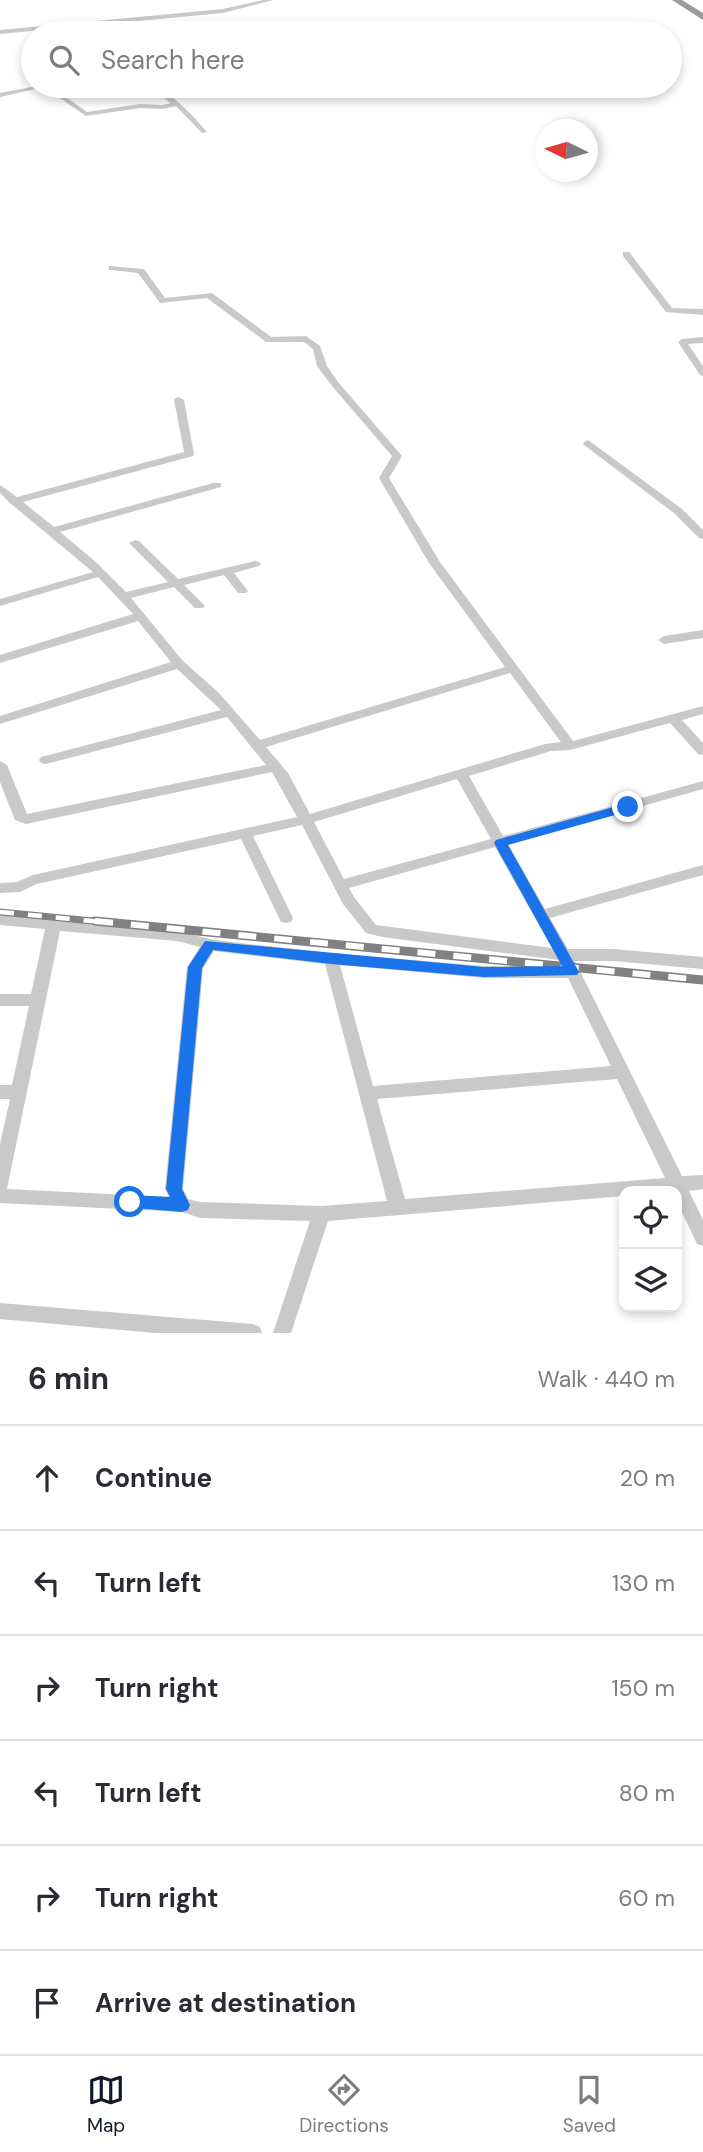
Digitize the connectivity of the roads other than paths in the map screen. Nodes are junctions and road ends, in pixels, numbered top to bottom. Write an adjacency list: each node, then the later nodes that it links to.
1 (270, 0): 4 (street)
2 (676, 0): 3 (highway)
3 (703, 17)
4 (121, 21)
5 (21, 30): 6 (street)
6 (0, 32)
7 (21, 91): 8 (street)
8 (0, 95)
9 (63, 98): 11 (street)
10 (168, 98): 11 (street)
11 (177, 104): 12 (street)
12 (204, 132)
13 (626, 254): 15 (street)
14 (113, 268): 39 (street)
15 (703, 312)
16 (703, 340): 17 (street)
17 (703, 373)
18 (178, 400): 22 (street)
19 (587, 443): 24 (street)
20 (217, 485): 23 (street)
21 (0, 488): 22 (street)
22 (14, 501): 23 (street)
23 (52, 531): 28 (street)
24 (703, 536)
25 (135, 543): 29 (street)
26 (255, 564): 27 (street)
27 (227, 571): 29 (street); 30 (street)
28 (100, 573): 31 (street); 32 (street)
29 (178, 583): 31 (street); 33 (street)
30 (242, 591)
31 (124, 596): 34 (street)
32 (0, 603)
33 (199, 606)
34 (141, 616): 37 (street); 38 (street)
35 (703, 634): 36 (street)
36 (664, 640)
37 (0, 659)
38 (178, 664): 41 (street); 43 (street)
39 (514, 668): 44 (street); 45 (street)
40 (703, 710): 42 (street)
41 (230, 712): 44 (street); 47 (street)
42 (673, 718): 45 (street); 46 (street)
43 (0, 720)
44 (258, 745): 49 (street)
45 (570, 746): 50 (street)
46 (703, 751)
47 (46, 760)
48 (0, 765): 49 (street)
49 (275, 767): 52 (street)
50 (461, 774): 52 (street); 54 (street)
51 (703, 785): 54 (street)
52 (307, 819): 53 (street); 56 (street)
53 (245, 834): 57 (street); 59 (street)
54 (500, 843): 56 (street); 58 (street)
55 (703, 870): 58 (street)
56 (341, 885): 63 (street)
57 (0, 888)
58 (541, 915): 63 (street)
59 (286, 918)
60 (0, 920): 61 (street)
61 (53, 926): 62 (street); 68 (street)
62 (209, 944): 64 (street); 79 (street)
63 (563, 955): 65 (street); 66 (street)
64 (331, 959): 66 (street); 72 (street)
65 (703, 963)
66 (572, 972): 69 (street)
67 (0, 1000): 68 (street)
68 (38, 1000): 71 (street)
69 (622, 1072): 72 (street); 75 (street)
70 (0, 1092): 71 (street)
71 (19, 1092): 74 (street)
72 (367, 1093): 80 (street)
73 (703, 1182): 75 (street)
74 (0, 1186)
75 (678, 1186)
76 (619, 1191): 80 (street)
77 (682, 1194): 82 (street)
78 (0, 1196): 79 (street)
79 (182, 1205): 81 (street)
80 (398, 1208): 81 (street)
81 (321, 1214): 85 (street)
82 (703, 1238)
83 (0, 1311): 84 (street)
84 (253, 1333)
85 (282, 1333)

